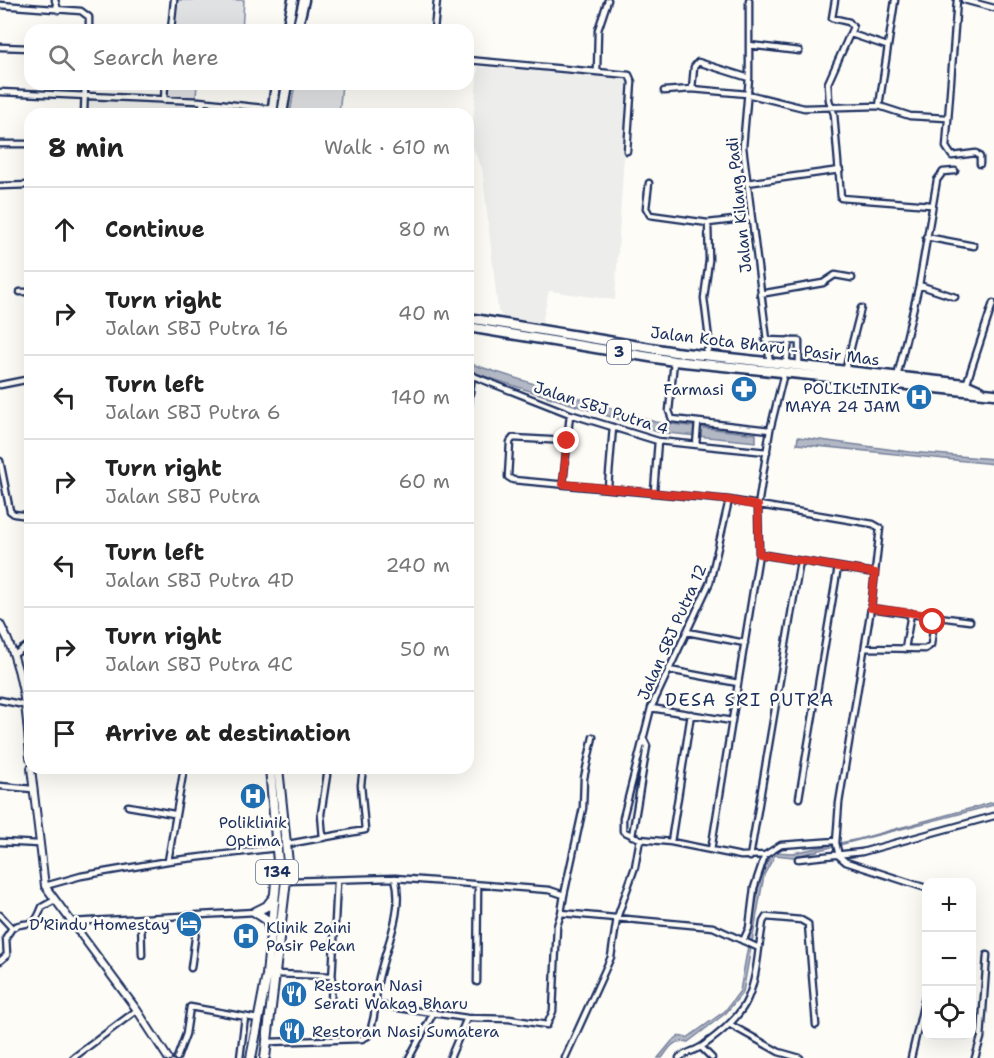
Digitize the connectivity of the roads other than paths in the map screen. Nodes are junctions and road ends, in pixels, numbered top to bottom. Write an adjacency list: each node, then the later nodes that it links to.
1 (55, 0): 14 (street)
2 (174, 0): 16 (street)
3 (293, 0): 17 (highway)
4 (304, 0): 18 (highway)
5 (437, 0): 19 (street)
6 (606, 0): 27 (street)
7 (749, 0): 21 (street, Jalan Kilang Padi)
8 (835, 0): 20 (street)
9 (895, 0): 23 (street)
10 (957, 0): 48 (street)
11 (964, 0): 13 (street)
12 (0, 5): 14 (street)
13 (994, 8)
14 (58, 9): 15 (street)
15 (89, 24)
16 (172, 24)
17 (288, 24)
18 (298, 24)
19 (435, 24)
20 (851, 34): 23 (street); 41 (street)
21 (749, 45): 25 (street); 28 (street, Jalan Kilang Padi)
22 (0, 46): 24 (street)
23 (887, 46): 42 (street)
24 (24, 48)
25 (799, 51)
26 (474, 61): 27 (street)
27 (597, 71): 51 (street)
28 (749, 78): 29 (street); 36 (street, Jalan Kilang Padi)
29 (692, 89): 34 (street); 36 (street)
30 (84, 90): 37 (street)
31 (165, 90): 38 (street)
32 (275, 90): 46 (highway)
33 (285, 90): 47 (highway)
34 (664, 91)
35 (0, 92): 37 (street)
36 (747, 94): 41 (street); 56 (street, Jalan Kilang Padi)
37 (84, 95): 38 (street); 43 (street)
38 (164, 100): 39 (street)
39 (203, 102): 40 (street); 44 (street)
40 (252, 106): 45 (street)
41 (832, 106): 42 (street); 53 (street)
42 (879, 106): 48 (street)
43 (84, 108)
44 (202, 108)
45 (259, 108)
46 (273, 108)
47 (283, 108)
48 (947, 118): 52 (street)
49 (0, 144): 50 (street)
50 (24, 144)
51 (627, 151)
52 (980, 164)
53 (840, 170): 56 (street); 59 (street)
54 (955, 171): 59 (street)
55 (649, 183): 61 (street)
56 (747, 183): 60 (street, Jalan Kilang Padi)
57 (24, 185): 58 (street)
58 (0, 186)
59 (931, 205): 62 (street)
60 (751, 218): 61 (street); 68 (street, Jalan Kilang Padi)
61 (708, 223): 76 (street)
62 (927, 237): 63 (street); 65 (street)
63 (974, 246)
64 (852, 278): 68 (street)
65 (919, 285): 69 (street); 86 (street)
66 (20, 292): 67 (street)
67 (24, 292)
68 (760, 294): 74 (street, Jalan Kilang Padi)
69 (955, 297)
70 (993, 303): 89 (street)
71 (861, 308): 81 (street)
72 (474, 319): 76 (highway, Jalan Kota Bharu - Pasir Mas / 3)
73 (474, 328): 77 (highway, Jalan Kota Bharu - Pasir Mas / 3)
74 (765, 340): 75 (street); 78 (street, Jalan Kilang Padi)
75 (789, 340): 79 (street); 80 (street)
76 (707, 351): 78 (highway, Jalan Kota Bharu - Pasir Mas / 3)
77 (674, 360): 82 (highway, Jalan Kota Bharu - Pasir Mas / 3); 92 (street)
78 (769, 361): 79 (highway, Jalan Kota Bharu - Pasir Mas / 3); 82 (street, Jalan Kilang Padi)
79 (786, 363): 80 (highway, Jalan Kota Bharu - Pasir Mas / 3); 83 (street)
80 (799, 365): 81 (highway, Jalan Kota Bharu - Pasir Mas / 3)
81 (845, 371): 86 (highway, Jalan Kota Bharu - Pasir Mas / 3)
82 (771, 372): 83 (highway, Jalan Kota Bharu - Pasir Mas / 3)
83 (784, 373): 90 (highway, Jalan Kota Bharu - Pasir Mas / 3); 94 (street)
84 (0, 376): 88 (street)
85 (474, 377): 91 (street, Jalan SBJ Putra 4)
86 (897, 377): 89 (highway, Jalan Kota Bharu - Pasir Mas / 3)
87 (24, 380): 88 (street)
88 (1, 385)
89 (966, 385): 90 (highway, Jalan Kota Bharu - Pasir Mas / 3)
90 (991, 394)
91 (570, 414): 93 (street, Jalan SBJ Putra 4); 95 (street)
92 (698, 424): 94 (street); 97 (street)
93 (613, 428): 96 (street, Jalan SBJ Putra 4); 101 (street)
94 (770, 430): 98 (street)
95 (567, 441): 100 (street); 100 (street)
96 (658, 441): 97 (street, Jalan SBJ Putra 4); 102 (street)
97 (696, 444): 98 (street, Jalan SBJ Putra 4)
98 (766, 452): 104 (street)
99 (0, 461): 105 (street)
100 (563, 484): 101 (street)
101 (608, 487): 102 (street)
102 (654, 491): 103 (street)
103 (729, 500): 104 (street); 115 (street, Jalan SBJ Putra 12)
104 (758, 506): 106 (street); 109 (street)
105 (24, 515)
106 (759, 554): 107 (street); 116 (street)
107 (800, 561): 108 (street); 154 (street)
108 (838, 567): 109 (street); 138 (street)
109 (875, 573): 110 (street)
110 (871, 608): 111 (street); 118 (street)
111 (910, 613): 112 (street); 119 (street)
112 (929, 615): 113 (street); 119 (street)
113 (969, 621)
114 (1, 628): 120 (street)
115 (687, 632): 116 (street); 121 (street, Jalan SBJ Putra 12)
116 (745, 643): 122 (street)
117 (24, 648): 120 (street)
118 (865, 648): 119 (street); 147 (street)
119 (905, 649)
120 (15, 654): 124 (street)
121 (669, 670): 122 (street); 125 (street, Jalan SBJ Putra 12)
122 (738, 683): 127 (street)
123 (0, 700): 124 (street)
124 (24, 705)
125 (651, 708): 126 (street); 129 (street, Jalan SBJ Putra 12)
126 (691, 714): 127 (street); 146 (street)
127 (732, 721): 151 (street)
128 (593, 736): 164 (street)
129 (643, 738): 142 (street, Jalan SBJ Putra 12); 142 (street, Jalan SBJ Putra 12)
130 (31, 774): 137 (street)
131 (183, 774): 140 (street)
132 (271, 774): 150 (main road, 134)
133 (279, 774): 149 (main road, 134)
134 (363, 774): 143 (street)
135 (327, 775): 143 (street)
136 (0, 786): 137 (street)
137 (32, 789): 148 (street)
138 (799, 798)
139 (128, 806): 140 (street)
140 (174, 814): 156 (street)
141 (994, 816): 152 (street)
142 (632, 836): 144 (street)
143 (323, 838): 149 (street)
144 (640, 839): 146 (street); 171 (street)
145 (0, 842): 148 (street)
146 (671, 842): 151 (street)
147 (836, 842): 152 (street); 153 (street)
148 (39, 844): 161 (street)
149 (288, 844): 158 (main road, 134)
150 (278, 848): 156 (street); 163 (main road, 134)
151 (711, 850): 154 (street)
152 (838, 853): 155 (street); 162 (street)
153 (765, 855): 154 (street); 175 (street)
154 (750, 857)
155 (798, 859)
156 (168, 861): 161 (street)
157 (395, 878): 159 (street); 160 (street); 185 (street)
158 (286, 881): 159 (street); 181 (main road, 134)
159 (337, 882): 182 (street)
160 (478, 885): 164 (street); 183 (street)
161 (45, 886): 165 (street)
162 (922, 886)
163 (275, 894): 166 (main road); 174 (main road, 134)
164 (564, 895): 167 (street)
165 (53, 901): 172 (street); 173 (street)
166 (255, 912): 169 (street); 174 (main road)
167 (561, 913): 171 (street); 190 (street)
168 (0, 915): 173 (street)
169 (198, 916): 170 (street); 180 (street)
170 (141, 918): 172 (street); 177 (street)
171 (617, 918): 175 (street); 204 (street)
172 (71, 922): 186 (street)
173 (12, 928): 179 (street)
174 (271, 941): 191 (main road, 134)
175 (744, 941): 176 (street)
176 (757, 947): 192 (street); 193 (street)
177 (142, 955)
178 (987, 956): 209 (street)
179 (0, 961)
180 (191, 968)
181 (276, 974): 182 (street); 194 (main road, 134)
182 (332, 976): 184 (street)
183 (477, 982)
184 (331, 1001)
185 (378, 1005): 187 (street); 194 (street)
186 (137, 1010): 196 (street); 197 (street)
187 (434, 1012): 190 (street); 202 (street)
188 (922, 1013): 208 (street)
189 (244, 1017): 191 (street); 198 (street); 199 (street)
190 (467, 1018): 203 (street)
191 (258, 1019): 200 (main road, 134)
192 (729, 1024): 195 (street); 207 (street)
193 (816, 1024)
194 (268, 1042): 201 (main road, 134)
195 (701, 1047): 205 (street); 206 (street)
196 (73, 1058)
197 (170, 1058)
198 (177, 1058)
199 (240, 1058)
200 (253, 1058)
201 (265, 1058)
202 (408, 1058)
203 (450, 1058)
204 (565, 1058)
205 (679, 1058)
206 (712, 1058)
207 (800, 1058)
208 (911, 1058)
209 (975, 1058)

